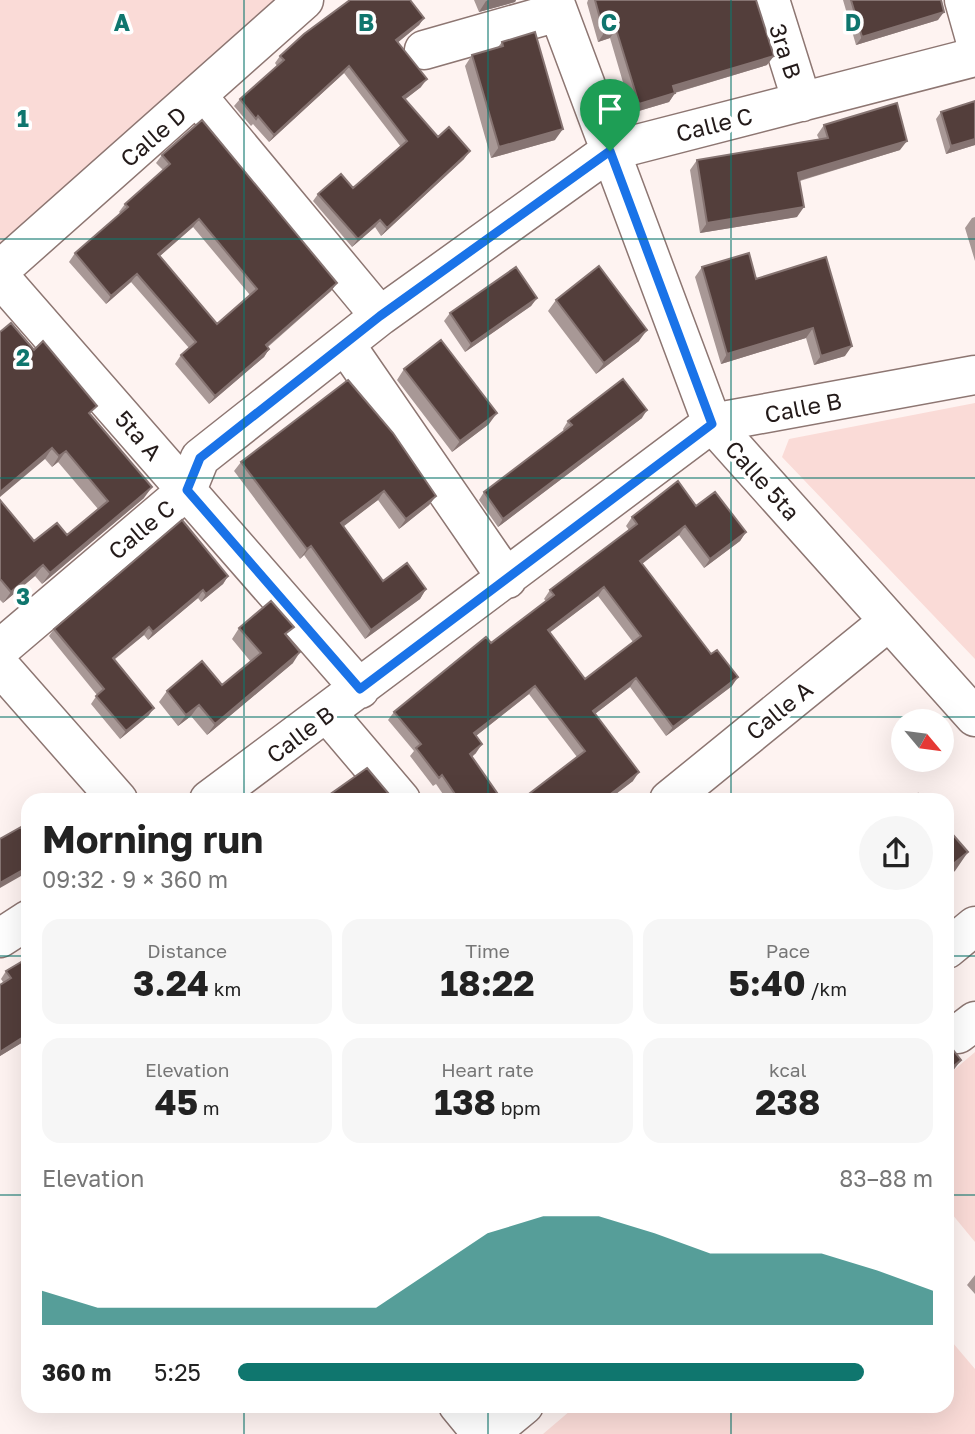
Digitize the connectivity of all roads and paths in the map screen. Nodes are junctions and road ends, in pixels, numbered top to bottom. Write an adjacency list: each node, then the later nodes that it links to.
1 (304, 0): 8 (street, Calle D)
2 (769, 0): 9 (street, 3ra B)
3 (964, 0): 5 (street)
4 (556, 6): 6 (street); 10 (street, Calle 5ta)
5 (975, 39)
6 (424, 50)
7 (975, 57): 9 (street, Calle C)
8 (198, 97): 11 (street, Calle D); 13 (street)
9 (802, 102): 10 (street, Calle C)
10 (610, 151): 13 (street, Calle C); 16 (street, Calle 5ta)
11 (0, 270)
12 (0, 277): 17 (street, 5ta A)
13 (380, 316): 14 (street, Calle C)
14 (345, 344): 17 (street, Calle C); 18 (street)
15 (975, 374): 16 (street, Calle B)
16 (712, 424): 18 (street, Calle B); 19 (street, Calle 5ta)
17 (187, 490): 20 (street, Calle C); 22 (street, 5ta A)
18 (507, 579): 22 (street, Calle B)
19 (889, 621): 24 (street, Calle 5ta); 28 (street, Calle A)
20 (0, 649)
21 (0, 666): 25 (street)
22 (360, 689): 23 (street, Calle B)
23 (327, 713): 26 (street, Calle B); 27 (street)
24 (975, 717)
25 (112, 793)
26 (218, 793)
27 (395, 793)
28 (678, 793)
29 (21, 924): 31 (street)
30 (975, 926): 32 (street)
31 (0, 938)
32 (954, 943)
33 (465, 1413): 35 (street)
34 (514, 1413): 36 (street)
35 (482, 1434)
36 (489, 1434)

